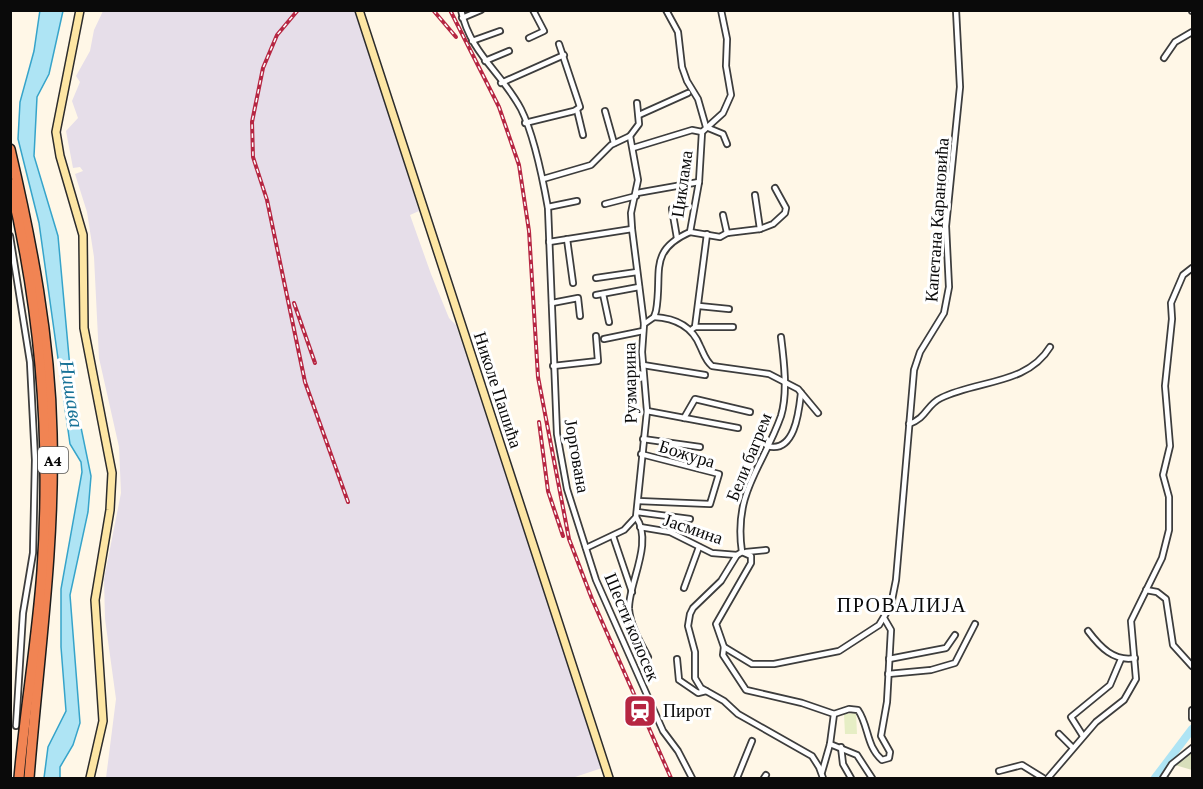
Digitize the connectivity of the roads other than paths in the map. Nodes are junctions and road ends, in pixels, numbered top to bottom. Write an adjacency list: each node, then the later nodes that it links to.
1 (80, 10): 131 (main road)
2 (360, 10): 132 (main road, Николе Пашића)
3 (460, 10): 9 (street, Јоргована)
4 (481, 10): 9 (street)
5 (533, 10): 12 (street)
6 (666, 10): 26 (street, Циклама)
7 (721, 10): 26 (street, Циклама)
8 (956, 10): 84 (street, Капетана Карановића)
9 (462, 18): 13 (street, Јоргована)
10 (500, 31): 13 (street)
11 (1192, 32): 17 (street)
12 (529, 38)
13 (472, 41): 18 (street, Јоргована)
14 (559, 44): 16 (street)
15 (509, 51): 18 (street)
16 (564, 55): 19 (street); 22 (street)
17 (1164, 58)
18 (485, 62): 19 (street, Јоргована)
19 (501, 83): 25 (street, Јоргована)
20 (688, 93): 24 (street)
21 (637, 103): 24 (street)
22 (577, 110): 25 (street); 28 (street)
23 (605, 111): 30 (street)
24 (639, 115): 29 (street)
25 (525, 123): 34 (street, Јоргована)
26 (706, 127): 27 (street, Циклама); 31 (street, Циклама)
27 (702, 132): 32 (street); 35 (street, Циклама)
28 (583, 135)
29 (630, 136): 30 (street); 32 (street, Рузмарина)
30 (614, 143): 34 (street)
31 (727, 144)
32 (633, 148): 38 (street, Рузмарина)
33 (10, 149): 130 (highway, A4)
34 (543, 179): 42 (street, Јоргована)
35 (699, 182): 38 (street); 47 (street, Циклама)
36 (10, 183): 129 (highway, A4)
37 (775, 188): 46 (street)
38 (636, 194): 41 (street); 45 (street, Рузмарина)
39 (755, 195): 46 (street)
40 (577, 201): 42 (street)
41 (605, 204)
42 (548, 207): 53 (street, Јоргована)
43 (672, 209): 51 (street, Циклама)
44 (723, 215): 48 (street)
45 (632, 229): 52 (street); 55 (street, Рузмарина)
46 (760, 229): 48 (street)
47 (690, 232): 49 (street); 51 (street, Циклама)
48 (727, 233): 49 (street)
49 (707, 234): 62 (street)
50 (10, 236): 119 (street)
51 (677, 237): 65 (street, Циклама)
52 (567, 239): 53 (street); 57 (street)
53 (549, 242): 61 (street, Јоргована)
54 (1192, 268): 101 (street)
55 (637, 272): 56 (street); 58 (street, Рузмарина)
56 (596, 278)
57 (573, 283)
58 (639, 287): 59 (street); 67 (street, Рузмарина)
59 (603, 294): 60 (street); 66 (street)
60 (596, 295)
61 (552, 303): 64 (street); 76 (street, Јоргована)
62 (699, 306): 63 (street); 69 (street)
63 (729, 309)
64 (580, 316)
65 (654, 317): 67 (street); 69 (street)
66 (609, 322)
67 (644, 324): 70 (street)
68 (733, 327): 69 (street)
69 (693, 329): 78 (street)
70 (643, 331): 73 (street, Рузмарина); 75 (street, Рузмарина)
71 (596, 336): 76 (street)
72 (781, 337): 78 (street, Бели багрем)
73 (604, 339)
74 (1050, 347): 84 (street)
75 (643, 365): 77 (street); 80 (street, Рузмарина)
76 (553, 366): 96 (street, Јоргована)
77 (705, 375)
78 (783, 382): 79 (street); 87 (street, Бели багрем)
79 (801, 393): 82 (street); 87 (street)
80 (647, 411): 83 (street); 86 (street, Рузмарина)
81 (750, 412): 83 (street)
82 (818, 414)
83 (684, 418): 85 (street)
84 (909, 424): 103 (street, Капетана Карановића)
85 (738, 428)
86 (644, 439): 88 (street, Рузмарина); 89 (street, Рузмарина)
87 (767, 446): 98 (street, Бели багрем)
88 (700, 447)
89 (641, 454): 90 (street, Рузмарина); 90 (street, Божура)
90 (638, 501): 91 (street, Рузмарина)
91 (637, 515): 92 (street); 93 (street, Рузмарина); 94 (street)
92 (690, 519)
93 (640, 527): 95 (street, Јасмина); 102 (street, Рузмарина)
94 (613, 536): 96 (street); 102 (street)
95 (699, 547): 99 (street, Јасмина); 100 (street)
96 (586, 548): 133 (street, Шести колосек)
97 (766, 550): 98 (street)
98 (744, 552): 99 (street); 107 (street)
99 (737, 555): 115 (street)
100 (684, 588)
101 (1146, 590): 109 (street); 113 (street)
102 (632, 592): 108 (street, Рузмарина)
103 (884, 618): 107 (street); 111 (street)
104 (975, 624): 114 (street)
105 (1088, 631): 112 (street)
106 (955, 635): 111 (street)
107 (724, 647): 117 (street)
108 (648, 657)
109 (1135, 658): 112 (street); 121 (street)
110 (677, 659): 115 (street)
111 (888, 659): 114 (street)
112 (1121, 659): 121 (street)
113 (1192, 666)
114 (888, 674): 117 (street)
115 (706, 691): 128 (street)
116 (1192, 710): 118 (street)
117 (834, 714): 123 (street)
118 (1192, 718)
119 (16, 726)
120 (1059, 735): 125 (street)
121 (1083, 736): 125 (street)
122 (752, 741): 134 (street)
123 (830, 744): 124 (street); 128 (street)
124 (841, 747): 135 (street); 136 (street)
125 (1073, 747): 138 (street)
126 (1192, 748): 139 (street)
127 (999, 771): 137 (street)
128 (822, 775)
129 (19, 778)
130 (29, 778)
131 (90, 778)
132 (609, 778)
133 (692, 778)
134 (737, 778)
135 (851, 778)
136 (872, 778)
137 (1043, 778)
138 (1048, 778)
139 (1163, 778)

